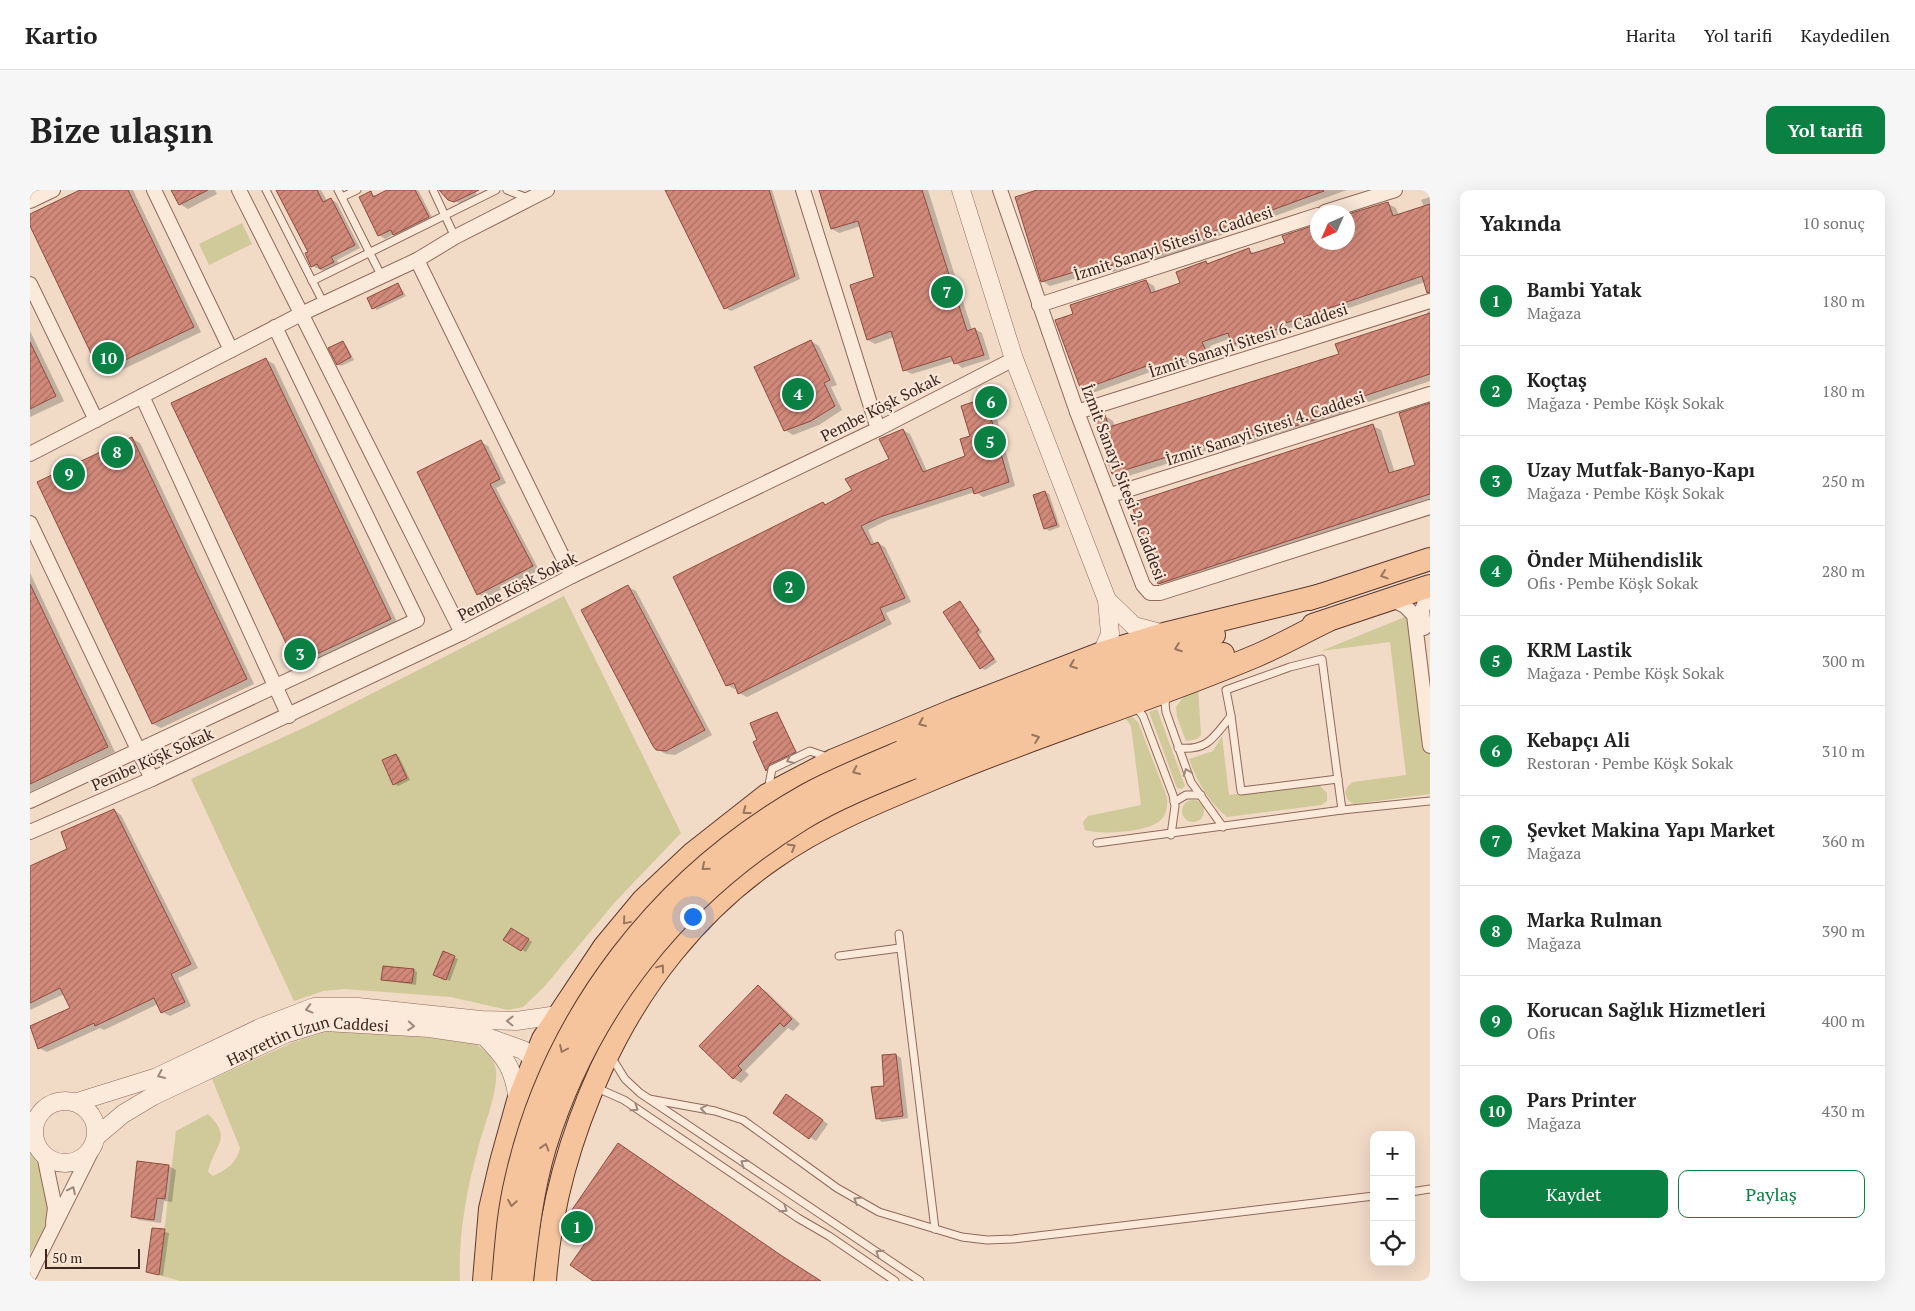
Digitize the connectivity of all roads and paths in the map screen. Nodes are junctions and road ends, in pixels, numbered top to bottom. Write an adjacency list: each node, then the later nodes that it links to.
1 (53, 190): 17 (street)
2 (154, 190): 32 (street)
3 (239, 190): 30 (street)
4 (266, 190): 25 (lane)
5 (338, 190): 16 (lane)
6 (357, 190): 16 (lane)
7 (433, 190): 19 (lane)
8 (496, 190): 19 (lane)
9 (507, 190): 15 (lane)
10 (547, 190): 15 (street)
11 (803, 190): 38 (street)
12 (961, 190): 33 (street)
13 (1000, 190): 29 (street, İzmit Sanayi Sitesi 2. Caddesi)
14 (1395, 190): 18 (street)
15 (528, 194): 21 (street)
16 (342, 198): 22 (lane)
17 (30, 201)
18 (1347, 205)
19 (445, 215): 21 (lane); 22 (lane)
20 (1310, 218): 29 (street, İzmit Sanayi Sitesi 8. Caddesi)
21 (455, 237): 23 (street)
22 (370, 254): 24 (lane); 25 (lane)
23 (417, 260): 24 (street); 44 (street)
24 (382, 277): 28 (street)
25 (312, 281): 28 (lane)
26 (30, 284): 37 (street)
27 (1430, 301): 36 (street, İzmit Sanayi Sitesi 6. Caddesi)
28 (324, 304): 30 (street)
29 (1039, 305): 36 (street, İzmit Sanayi Sitesi 2. Caddesi)
30 (301, 314): 31 (street); 50 (street)
31 (275, 327): 32 (street); 54 (street)
32 (231, 350): 35 (street)
33 (1014, 359): 38 (street, Pembe Köşk Sokak); 48 (street)
34 (1430, 394): 40 (street, İzmit Sanayi Sitesi 4. Caddesi)
35 (142, 396): 37 (street); 54 (street)
36 (1078, 412): 40 (street, İzmit Sanayi Sitesi 2. Caddesi)
37 (96, 420): 39 (street)
38 (878, 429): 44 (street, Pembe Köşk Sokak)
39 (30, 454)
40 (1110, 495): 41 (street, İzmit Sanayi Sitesi 2. Caddesi)
41 (1430, 507)
42 (30, 522): 62 (street)
43 (1430, 559): 46 (main road, one-way to 46)
44 (572, 576): 50 (street, Pembe Köşk Sokak)
45 (1430, 587): 47 (main road); 53 (street)
46 (1322, 595): 51 (main road); 64 (main road, one-way to 64)
47 (1391, 599): 49 (main road); 59 (street)
48 (1108, 600): 51 (street); 52 (street)
49 (1327, 621): 55 (main road); 64 (main road)
50 (462, 633): 57 (street, Pembe Köşk Sokak)
51 (1164, 634): 52 (main road)
52 (1102, 653): 78 (main road, one-way to 78)
53 (1430, 681)
54 (275, 686): 57 (street); 62 (street)
55 (1172, 689): 56 (main road); 61 (lane)
56 (1131, 703): 60 (main road, one-way to 56); 71 (lane)
57 (289, 716): 65 (street, Pembe Köşk Sokak)
58 (1231, 716): 61 (lane); 66 (lane); 66 (lane)
59 (1430, 746)
60 (1010, 747): 63 (lane); 64 (main road)
61 (1178, 748): 68 (lane, one-way to 61)
62 (138, 750): 65 (street); 69 (street)
63 (986, 766)
64 (907, 770): 67 (lane); 81 (main road, one-way to 64); 103 (main road, one-way to 103, bridge); 104 (main road, one-way to 64, bridge)
65 (152, 779): 74 (street, Pembe Köşk Sokak)
66 (1338, 779): 72 (lane)
67 (938, 787)
68 (1200, 795): 71 (lane); 73 (lane)
69 (30, 801)
70 (1430, 801): 72 (lane)
71 (1174, 802): 75 (lane)
72 (1342, 810): 73 (lane)
73 (1223, 827): 75 (lane)
74 (30, 832)
75 (1171, 835): 76 (lane)
76 (1097, 843)
77 (899, 934): 79 (lane)
78 (604, 947): 81 (main road); 82 (main road)
79 (900, 948): 80 (lane); 99 (lane)
80 (839, 956)
81 (641, 994): 84 (main road)
82 (558, 1015): 84 (main road); 85 (main road); 89 (street, one-way to 89)
83 (484, 1036): 85 (street, Hayrettin Uzun Caddesi); 88 (street); 93 (street, Hayrettin Uzun Caddesi, one-way to 83)
84 (609, 1049): 86 (main road); 87 (lane)
85 (535, 1060): 86 (main road); 88 (main road)
86 (592, 1086): 94 (main road); 106 (lane, one-way to 106)
87 (649, 1099): 99 (lane, one-way to 87); 107 (lane, one-way to 87)
88 (518, 1101): 92 (main road)
89 (77, 1102): 90 (street); 93 (street)
90 (50, 1104): 91 (street); 95 (street)
91 (30, 1105)
92 (512, 1125): 94 (main road); 102 (main road)
93 (95, 1141): 95 (street); 100 (street, one-way to 93)
94 (572, 1142): 105 (main road)
95 (36, 1146): 100 (street)
96 (1430, 1190): 97 (lane)
97 (1415, 1192)
98 (1370, 1196): 99 (lane)
99 (936, 1229)
100 (51, 1233): 101 (street)
101 (30, 1274)
102 (484, 1281)
103 (503, 1281)
104 (522, 1281)
105 (545, 1281)
106 (895, 1281)
107 (920, 1281)

